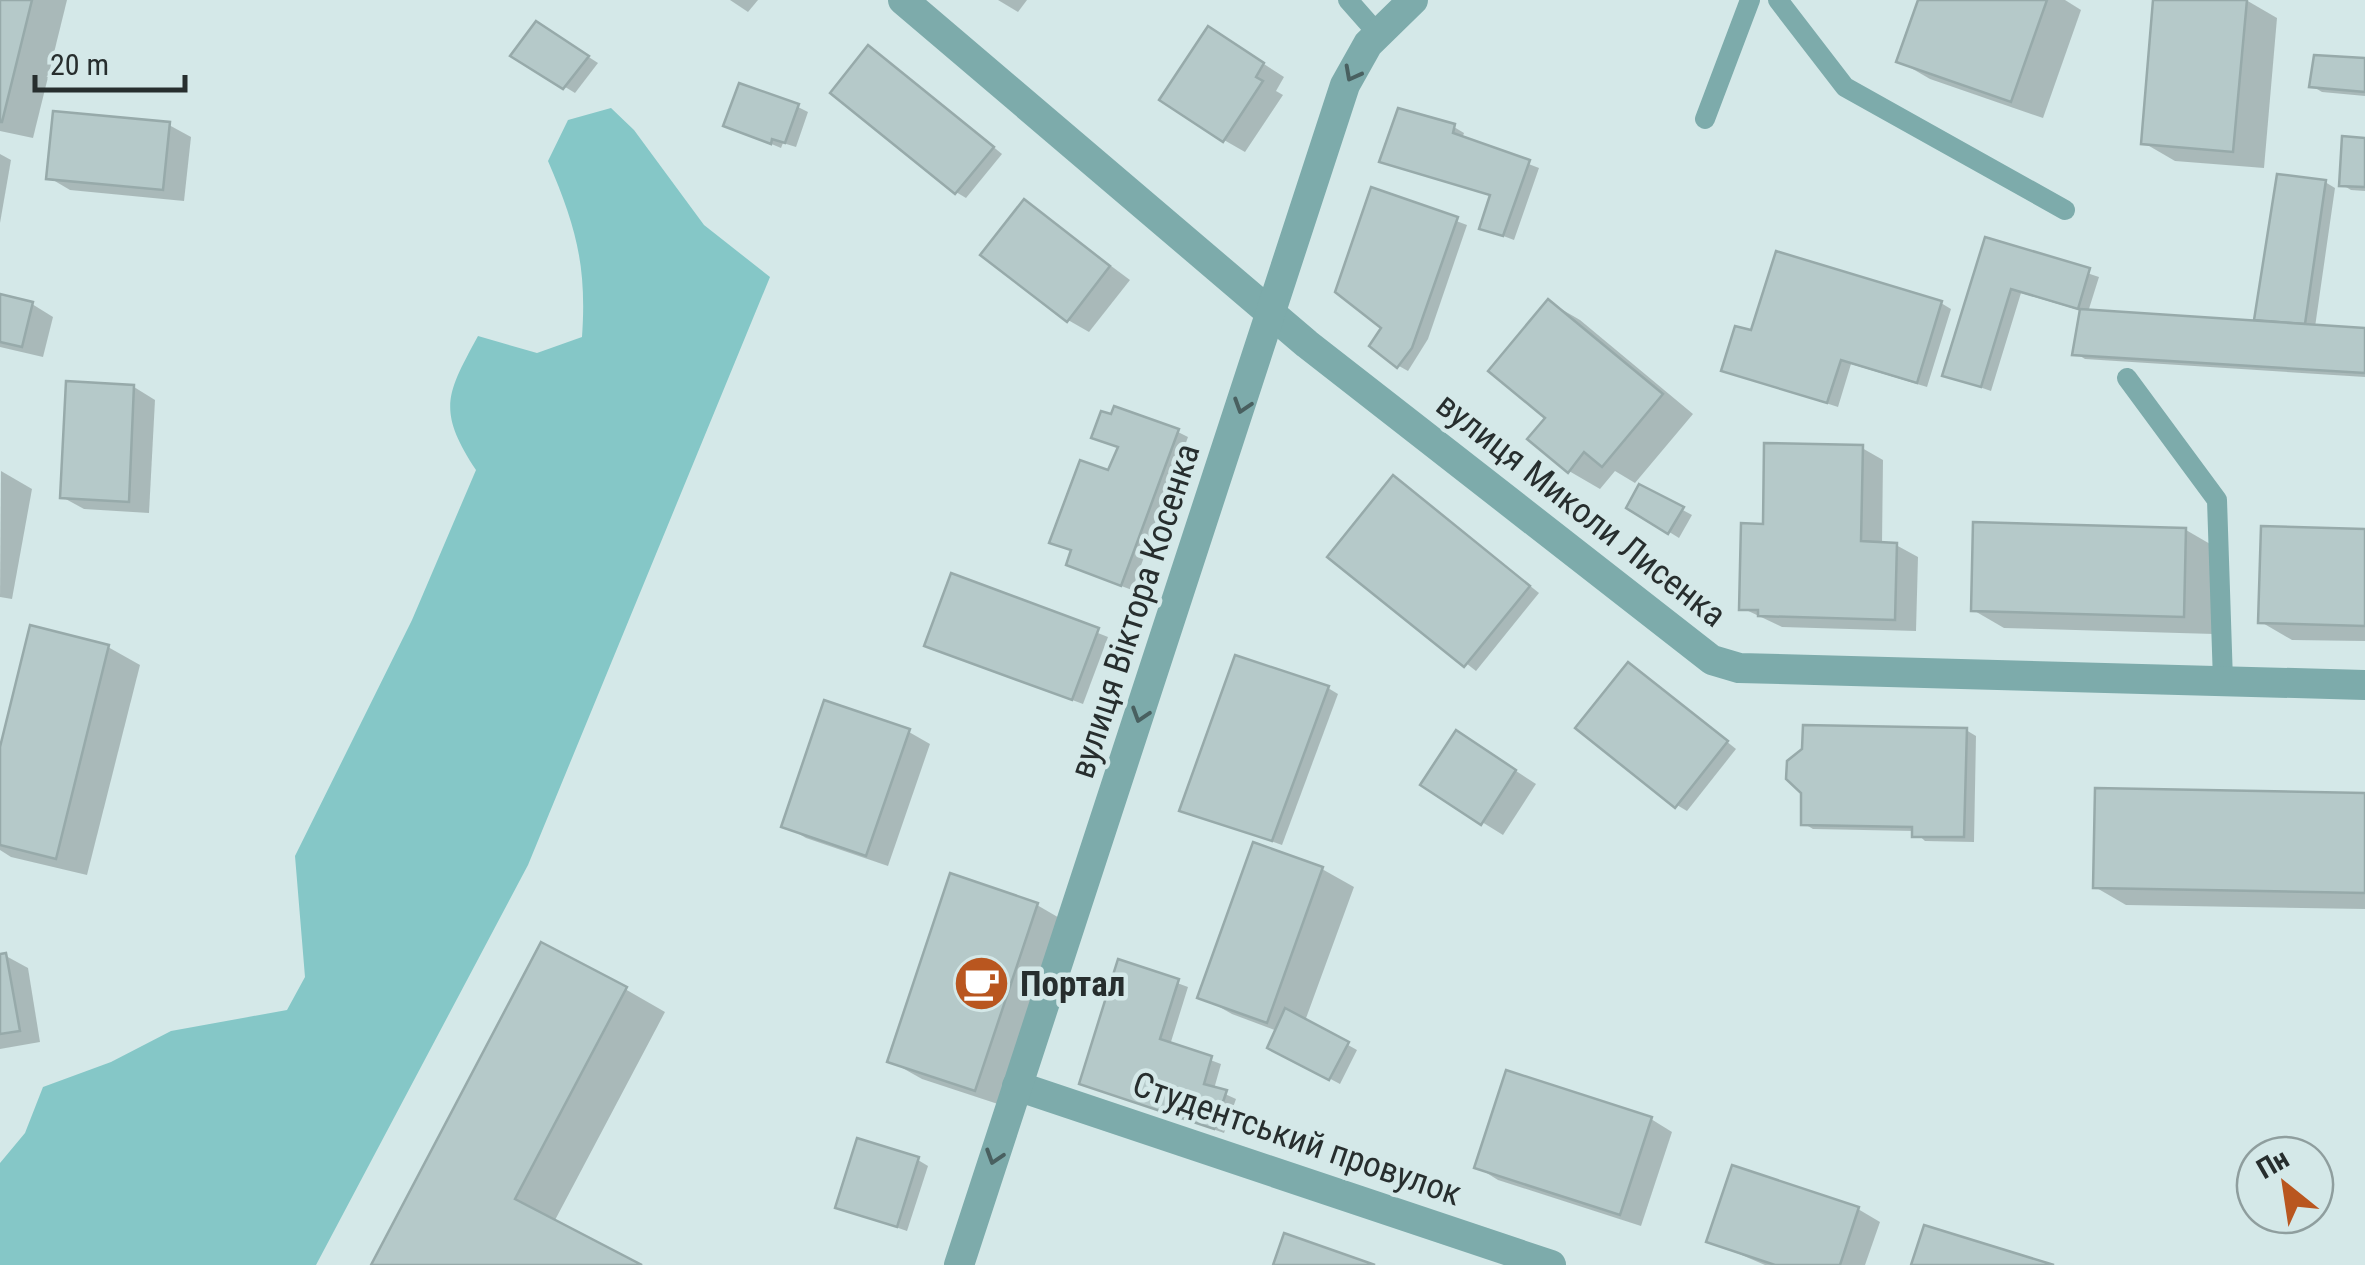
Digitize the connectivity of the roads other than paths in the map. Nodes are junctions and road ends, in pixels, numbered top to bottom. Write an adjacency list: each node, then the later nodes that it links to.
1 (903, 0): 9 (street, вулиця Миколи Лисенка)
2 (1348, 0): 6 (lane)
3 (1414, 0): 6 (street, вулиця Віктора Косенка)
4 (1750, 0): 7 (lane)
5 (1778, 0): 8 (lane)
6 (1378, 34): 9 (street, вулиця Віктора Косенка, one-way to 9)
7 (1706, 120)
8 (2065, 210)
9 (1272, 314): 11 (street, вулиця Миколи Лисенка); 13 (street, вулиця Віктора Косенка, one-way to 13)
10 (2127, 378): 11 (lane)
11 (2222, 681): 12 (street, вулиця Миколи Лисенка)
12 (2365, 684)
13 (1018, 1086): 14 (street, вулиця Віктора Косенка, one-way to 14); 15 (street, Студентський провулок)
14 (959, 1265)
15 (1551, 1265)

